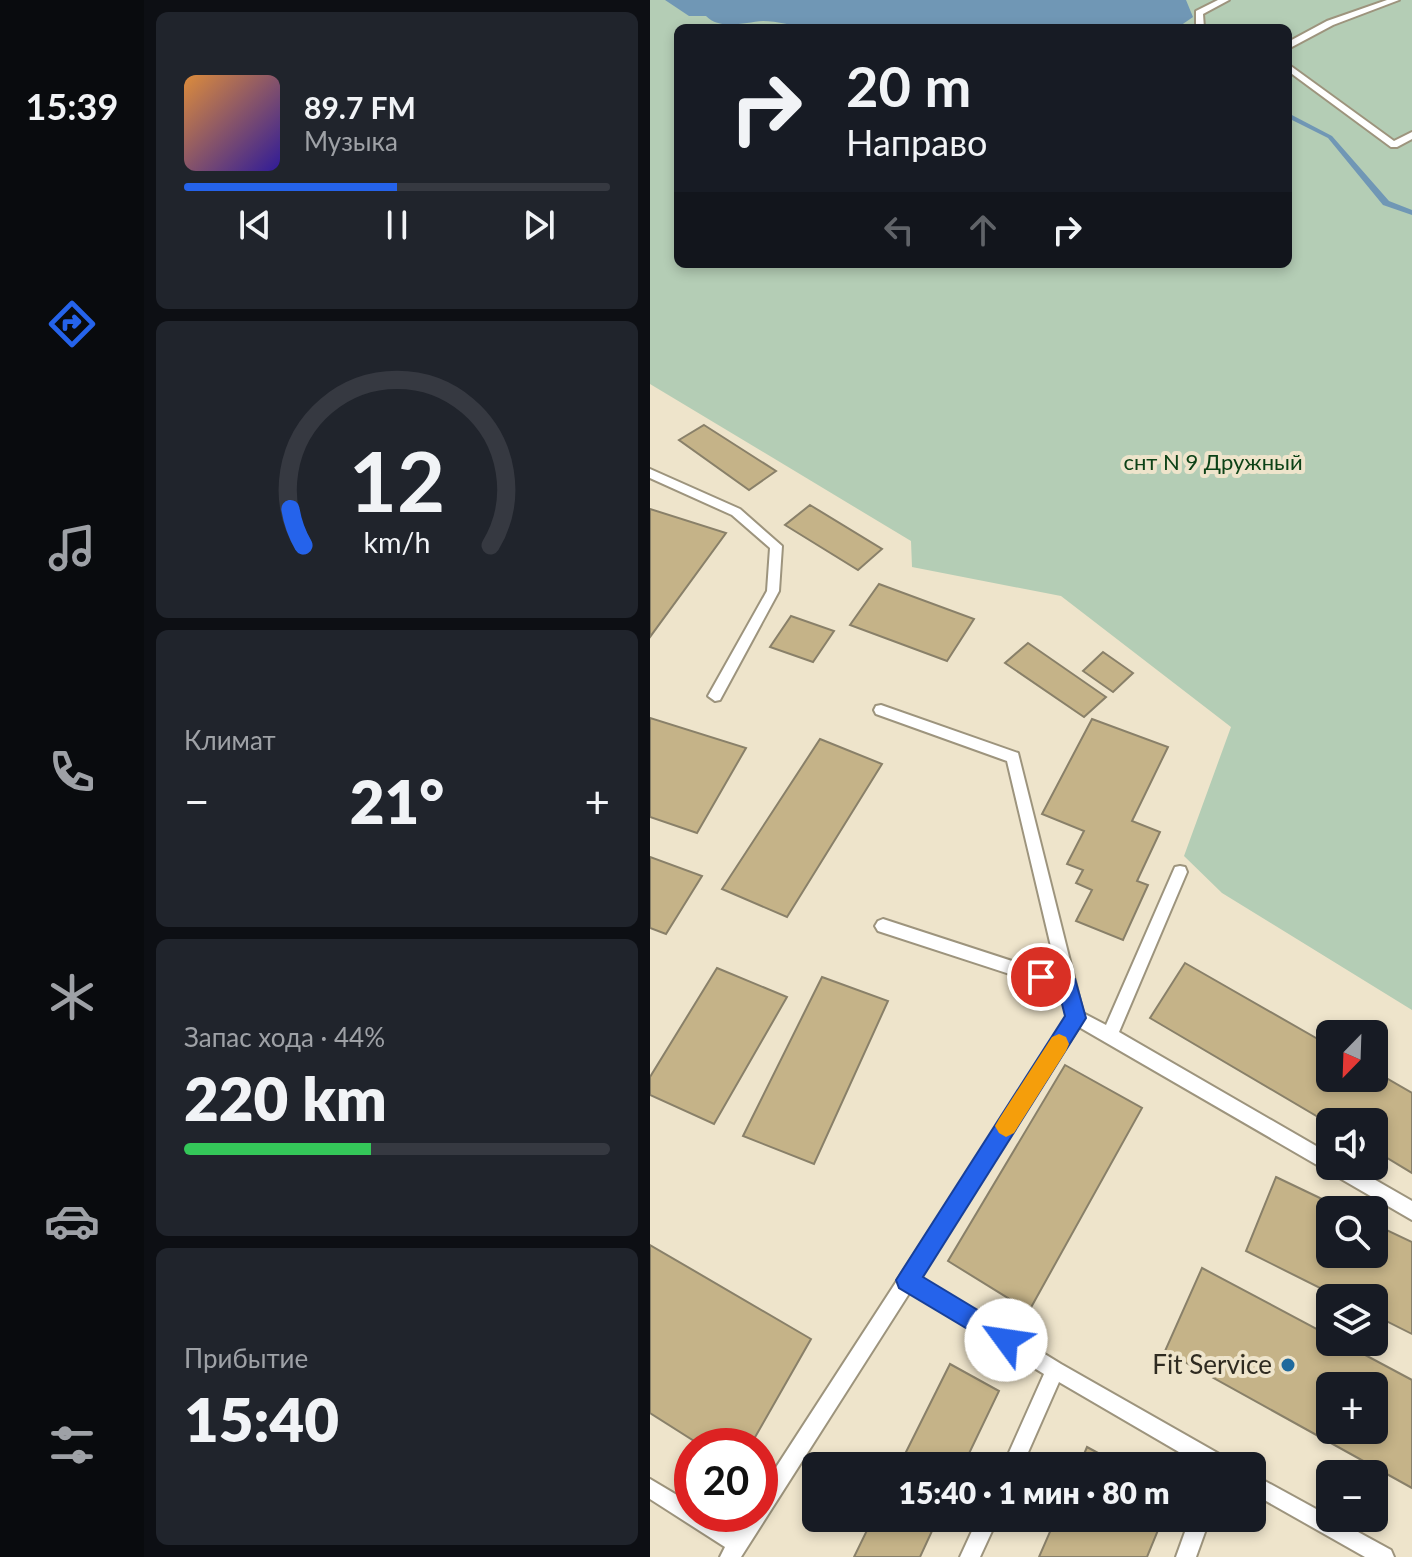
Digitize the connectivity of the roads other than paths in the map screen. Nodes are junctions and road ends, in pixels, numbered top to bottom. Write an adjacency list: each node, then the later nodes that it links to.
1 (1225, 0): 3 (lane)
2 (1395, 0): 4 (lane)
3 (1200, 24)
4 (1292, 44)
5 (1292, 70): 6 (lane)
6 (1412, 135)
7 (650, 473): 8 (lane)
8 (715, 696)
9 (881, 710): 12 (lane)
10 (1180, 872): 14 (lane)
11 (883, 926): 12 (lane)
12 (1068, 986): 13 (lane)
13 (1076, 1018): 14 (lane); 18 (lane)
14 (1110, 1035): 15 (lane)
15 (1316, 1155)
16 (1359, 1180): 17 (lane)
17 (1412, 1211)
18 (907, 1280): 19 (lane); 22 (lane)
19 (1055, 1370): 20 (lane); 21 (lane)
20 (1018, 1452)
21 (1196, 1452)
22 (778, 1481)
23 (650, 1488): 28 (lane)
24 (1266, 1491): 31 (lane)
25 (745, 1532): 28 (lane)
26 (982, 1532): 29 (lane)
27 (1195, 1532): 30 (lane)
28 (734, 1550)
29 (970, 1557)
30 (1186, 1557)
31 (1384, 1557)

